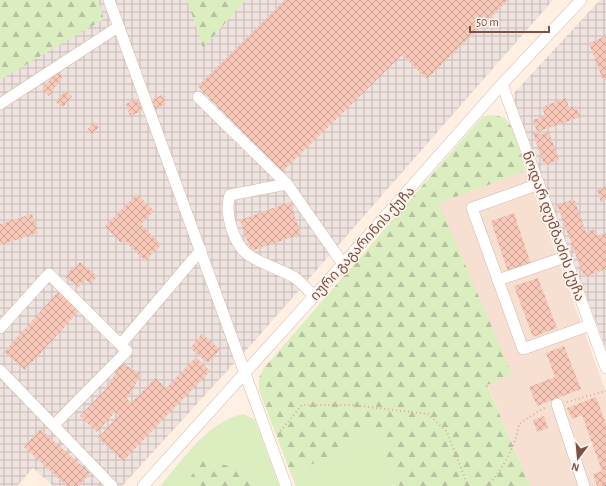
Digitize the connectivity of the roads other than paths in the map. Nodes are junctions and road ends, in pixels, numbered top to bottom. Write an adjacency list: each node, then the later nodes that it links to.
1 (109, 0): 3 (street)
2 (581, 0): 4 (street, იური გაგარინის ქუჩა)
3 (118, 27): 6 (street); 9 (street)
4 (502, 84): 8 (street, ნოდარ დუმბაძის ქუჩა); 11 (street, იური გაგარინის ქუჩა)
5 (198, 97): 7 (street)
6 (0, 104)
7 (287, 184): 11 (street); 13 (street)
8 (539, 184): 10 (street, ნოდარ დუმბაძის ქუჩა); 12 (street)
9 (201, 250): 16 (street); 19 (street)
10 (565, 257): 12 (street); 14 (street, ნოდარ დუმბაძის ქუჩა)
11 (343, 264): 13 (street, იური გაგარინის ქუჩა)
12 (498, 280): 14 (street)
13 (314, 296): 19 (street, იური გაგარინის ქუჩა)
14 (590, 325): 17 (street, ნოდარ დუმბაძის ქუჩა)
15 (0, 328): 16 (street)
16 (121, 344): 21 (street)
17 (606, 368)
18 (0, 370): 21 (street)
19 (245, 373): 23 (street, იური გაგარინის ქუჩა); 24 (street)
20 (558, 404): 25 (street)
21 (54, 425): 22 (street)
22 (112, 486)
23 (143, 486)
24 (286, 486)
25 (584, 486)

